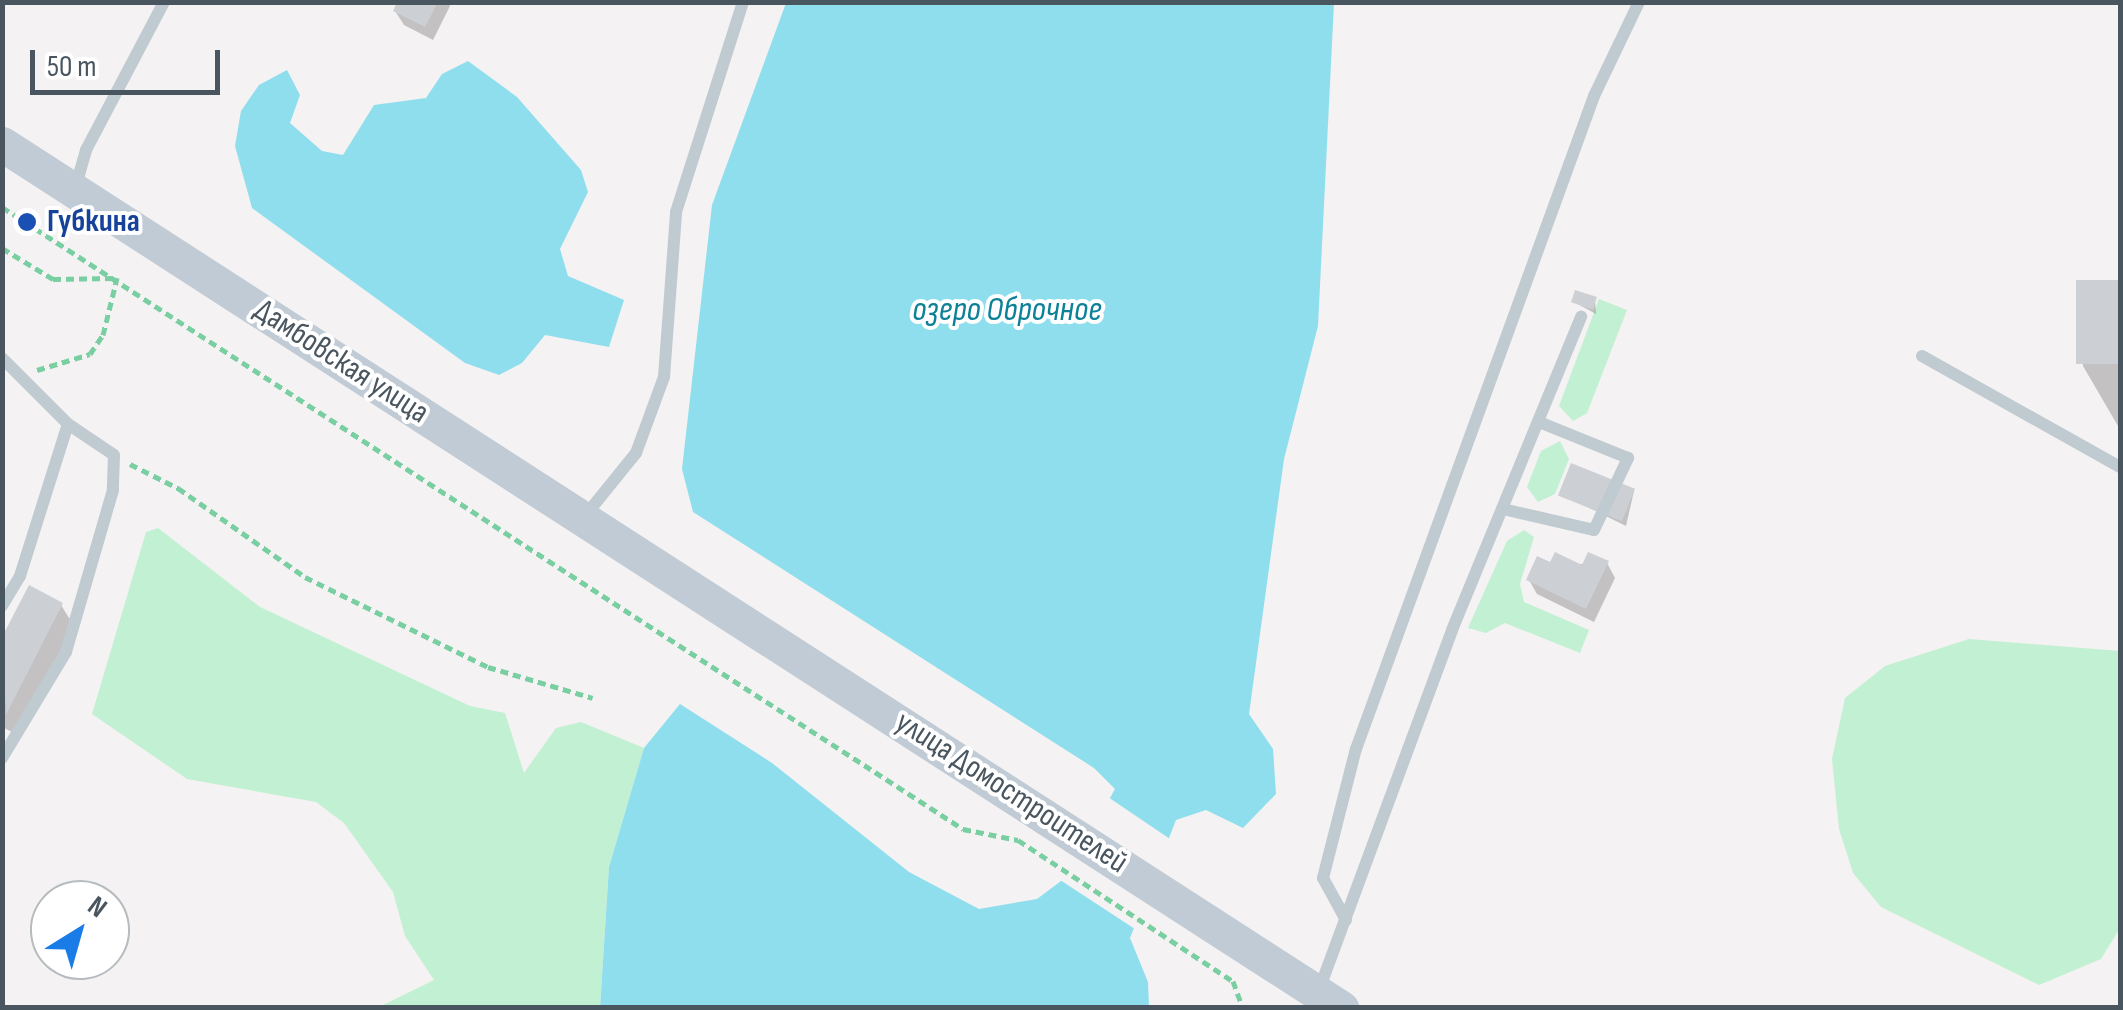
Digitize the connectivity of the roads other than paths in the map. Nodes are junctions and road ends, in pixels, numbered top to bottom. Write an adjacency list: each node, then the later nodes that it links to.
1 (164, 2): 5 (lane)
2 (743, 2): 13 (lane)
3 (1640, 2): 17 (lane)
4 (2, 144): 5 (main road, Дамбовская улица)
5 (74, 191): 13 (main road, Дамбовская улица)
6 (1581, 317): 9 (lane)
7 (1922, 356): 11 (lane)
8 (2, 358): 10 (lane)
9 (1539, 422): 12 (lane); 12 (lane)
10 (68, 424): 15 (lane); 16 (lane)
11 (2120, 467)
12 (1503, 509): 17 (lane)
13 (583, 518): 14 (main road, Дамбовская улица)
14 (680, 579): 18 (main road, улица Домостроителей)
15 (2, 606)
16 (2, 758)
17 (1346, 920): 18 (lane)
18 (1330, 1000)

